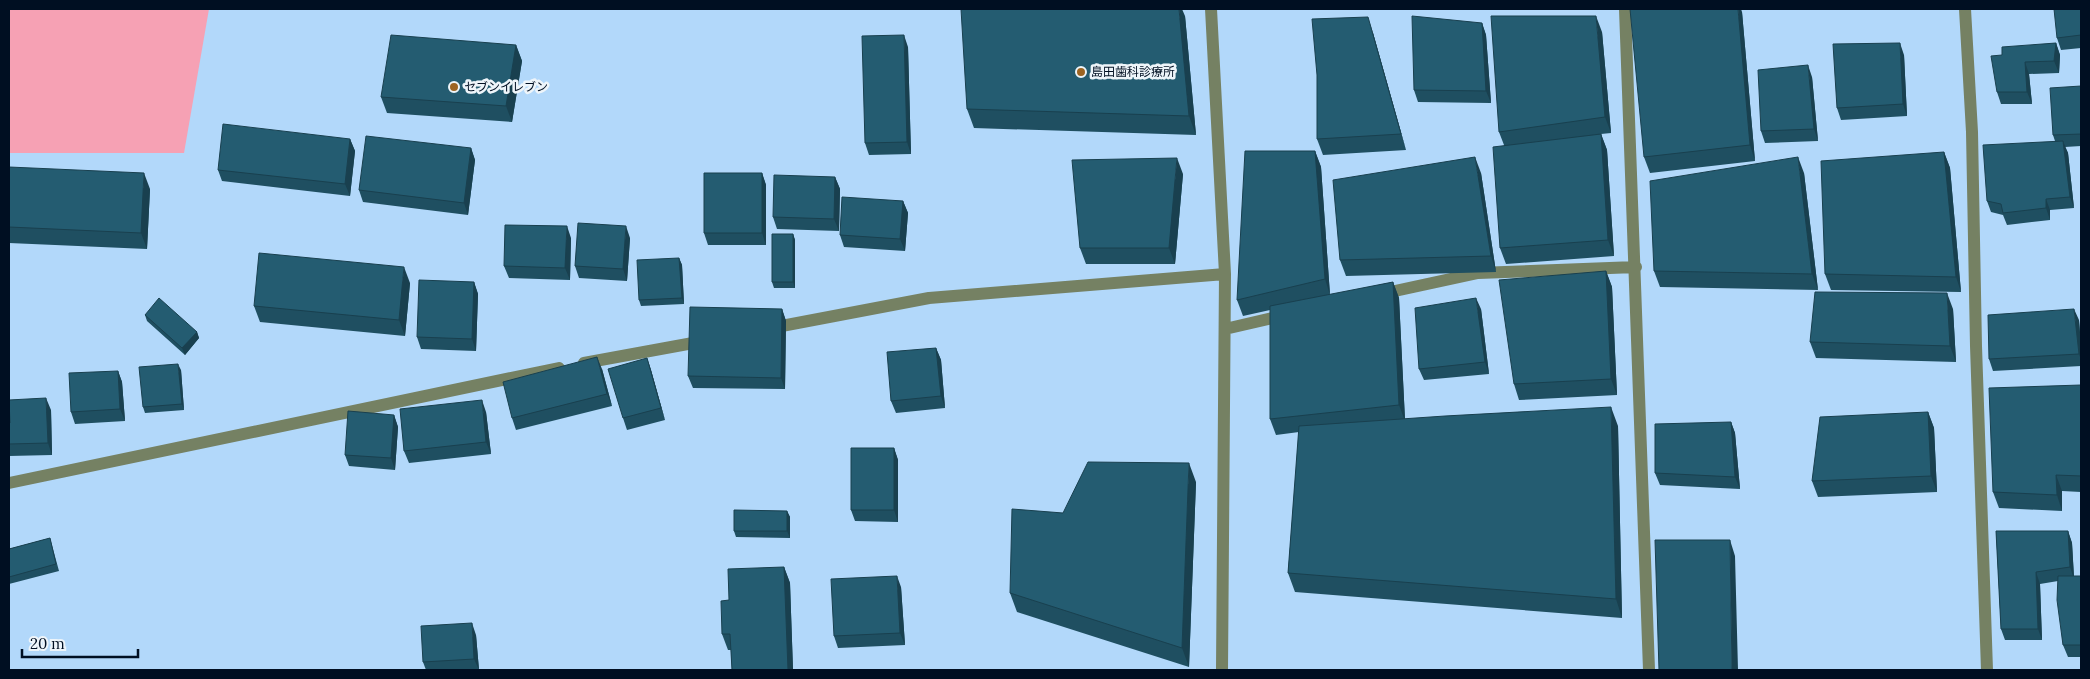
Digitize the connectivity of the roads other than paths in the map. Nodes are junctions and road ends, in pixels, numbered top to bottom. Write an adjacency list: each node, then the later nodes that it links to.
1 (1211, 9): 5 (street)
2 (1626, 9): 4 (street)
3 (1965, 9): 14 (street)
4 (1636, 267): 6 (street); 13 (street)
5 (1225, 274): 8 (street); 9 (street)
6 (1371, 297)
7 (1303, 312): 8 (street)
8 (1225, 329): 12 (street)
9 (754, 331)
10 (715, 339): 11 (street)
11 (9, 483)
12 (1222, 670)
13 (1649, 670)
14 (1987, 670)

